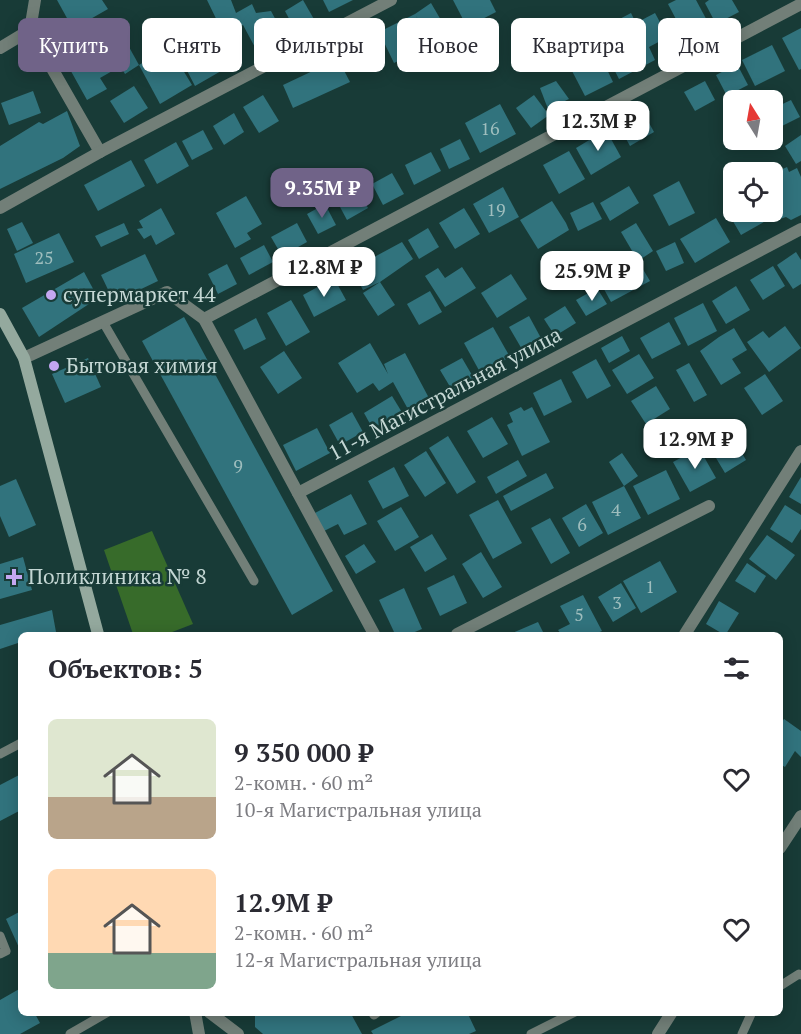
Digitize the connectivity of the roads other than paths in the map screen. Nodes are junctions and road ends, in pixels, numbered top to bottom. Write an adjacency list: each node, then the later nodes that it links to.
1 (35, 0): 4 (street)
2 (391, 0): 8 (street)
3 (801, 4): 12 (street)
4 (32, 18)
5 (18, 37): 6 (street)
6 (0, 48)
7 (54, 72): 8 (street)
8 (100, 152): 9 (street)
9 (0, 208)
10 (801, 229): 16 (street, 11-я Магистральная улица)
11 (0, 314): 14 (street)
12 (204, 319): 13 (street); 16 (street)
13 (103, 322): 14 (street); 18 (lane)
14 (24, 358): 19 (street)
15 (801, 451): 22 (street)
16 (298, 493): 20 (street)
17 (709, 506): 21 (street)
18 (254, 581)
19 (97, 632)
20 (373, 632)
21 (461, 632)
22 (686, 632)
23 (18, 745): 24 (lane)
24 (0, 754)
25 (801, 816): 26 (street)
26 (783, 843)
27 (0, 936): 28 (lane)
28 (0, 954)
29 (801, 975): 30 (lane)
30 (783, 984)
31 (101, 1016): 37 (lane)
32 (196, 1016): 38 (street)
33 (213, 1016): 39 (street)
34 (567, 1016): 40 (lane)
35 (667, 1016): 41 (street)
36 (750, 1016): 42 (lane)
37 (70, 1034)
38 (199, 1034)
39 (238, 1034)
40 (531, 1034)
41 (658, 1034)
42 (742, 1034)

